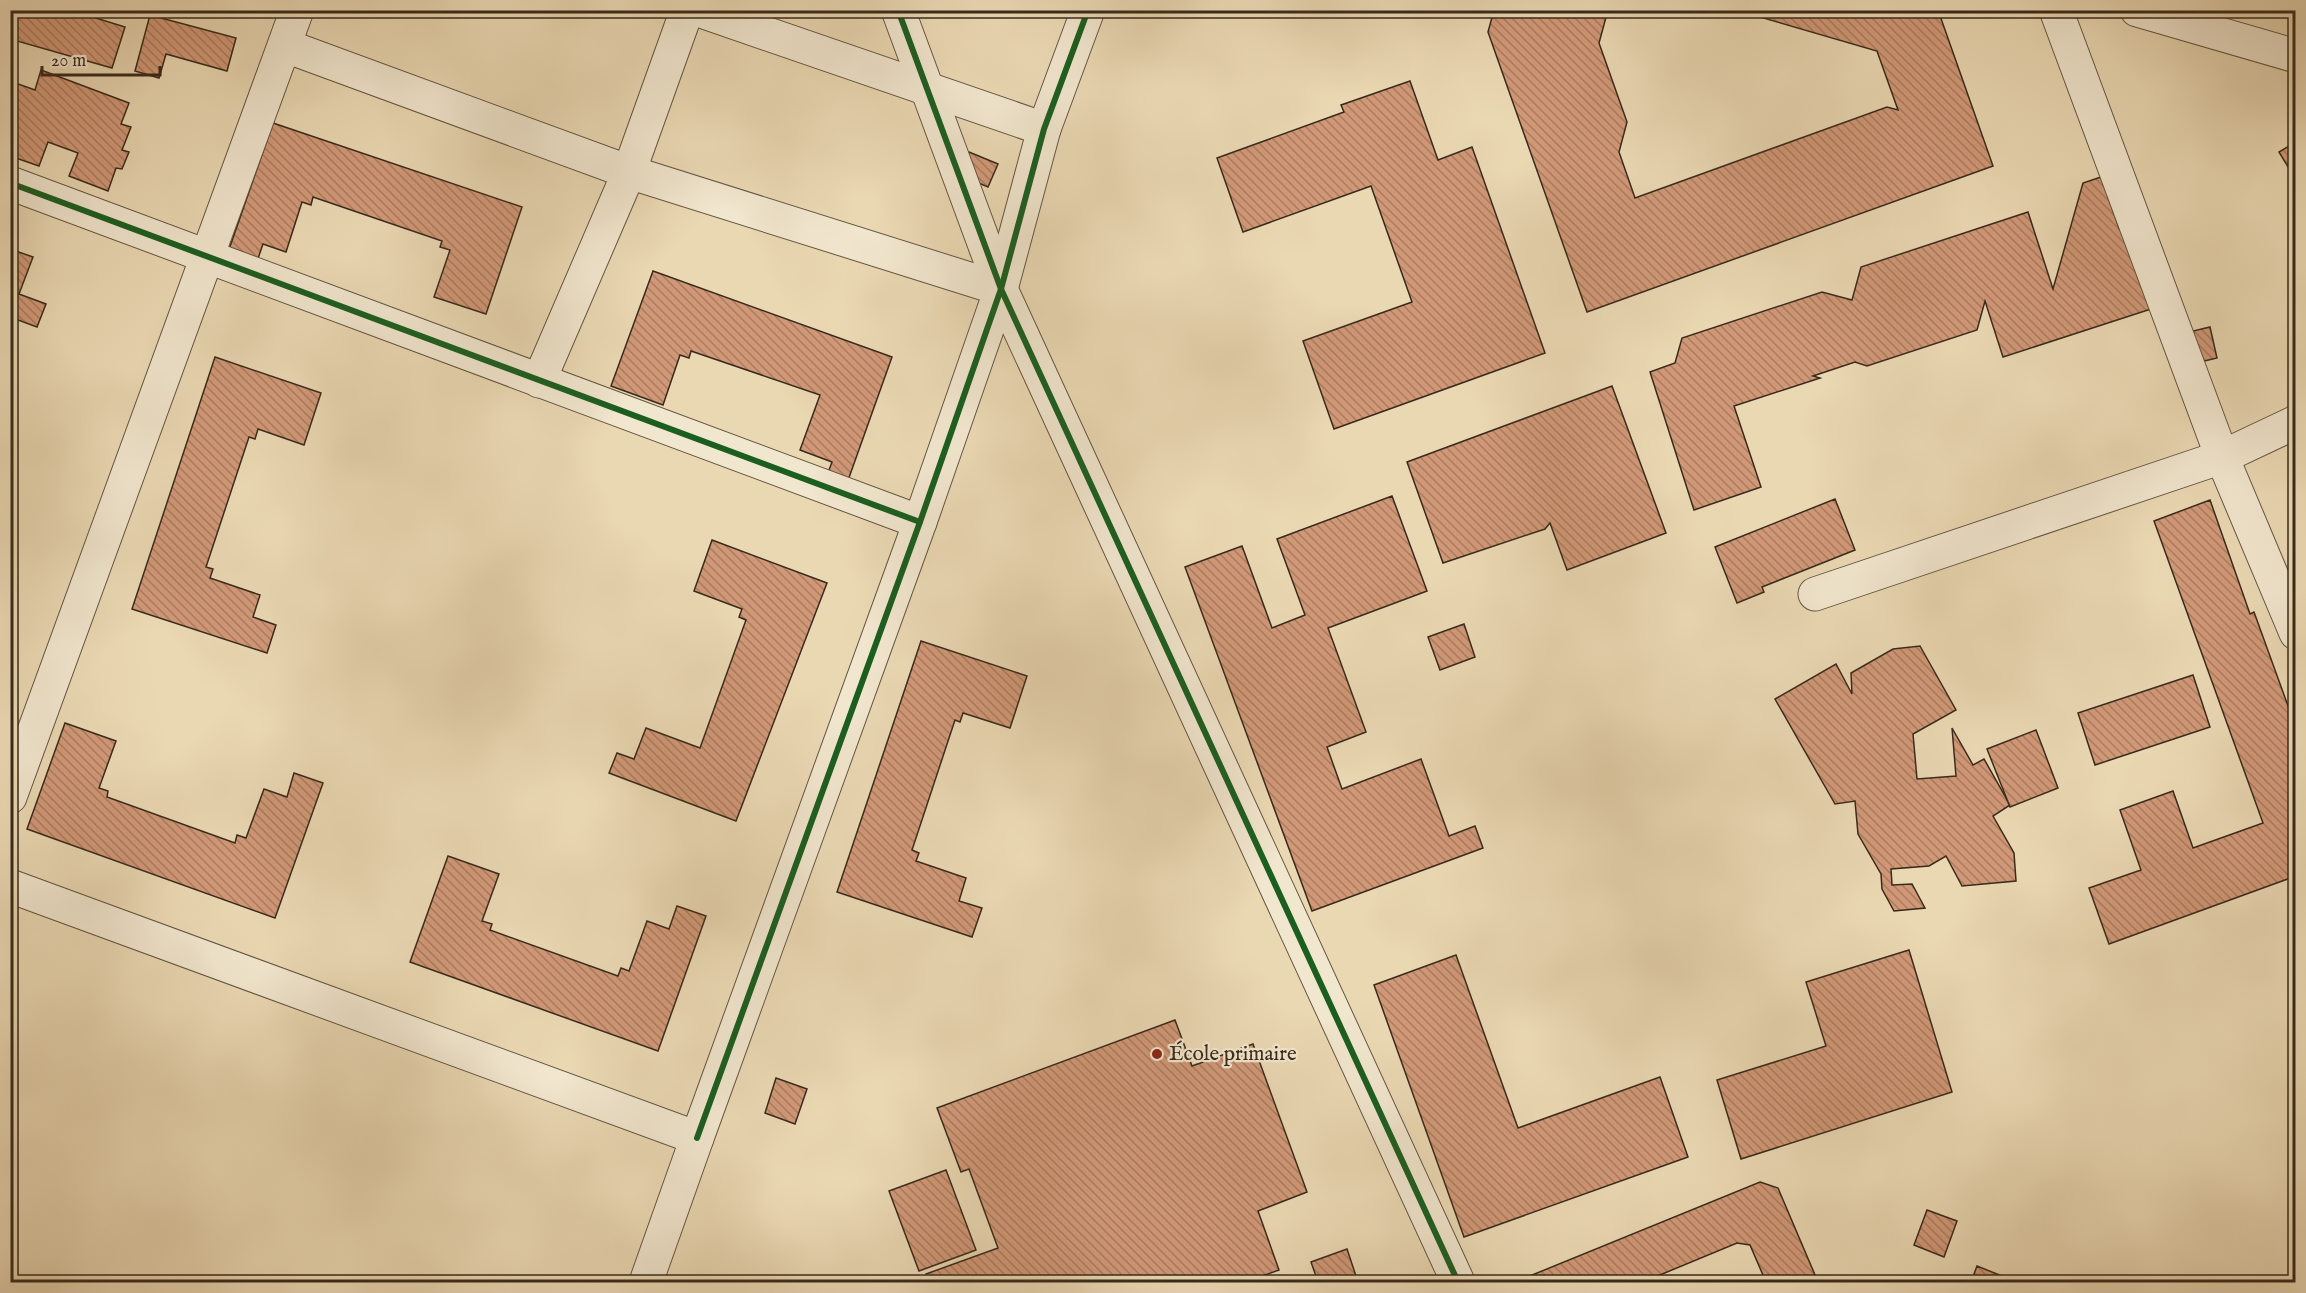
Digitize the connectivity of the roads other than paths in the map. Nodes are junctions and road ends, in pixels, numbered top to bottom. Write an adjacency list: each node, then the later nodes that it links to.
1 (297, 10): 8 (street)
2 (687, 10): 12 (street)
3 (698, 10): 10 (street)
4 (898, 10): 10 (street)
5 (1088, 10): 11 (street)
6 (2056, 10): 18 (street)
7 (2138, 10): 9 (street)
8 (286, 46): 12 (street); 14 (street)
9 (2295, 56)
10 (926, 90): 11 (street); 15 (street)
11 (1044, 129): 15 (street)
12 (630, 172): 15 (street); 16 (street)
13 (10, 183): 14 (street)
14 (208, 257): 16 (street); 22 (street)
15 (1001, 289): 19 (street); 26 (street)
16 (539, 381): 19 (street)
17 (2295, 422): 18 (street)
18 (2222, 457): 20 (street); 21 (street)
19 (920, 522): 24 (street)
20 (1815, 594)
21 (2295, 633)
22 (10, 797)
23 (10, 886): 24 (street)
24 (697, 1138): 25 (street)
25 (646, 1282)
26 (1458, 1282)

